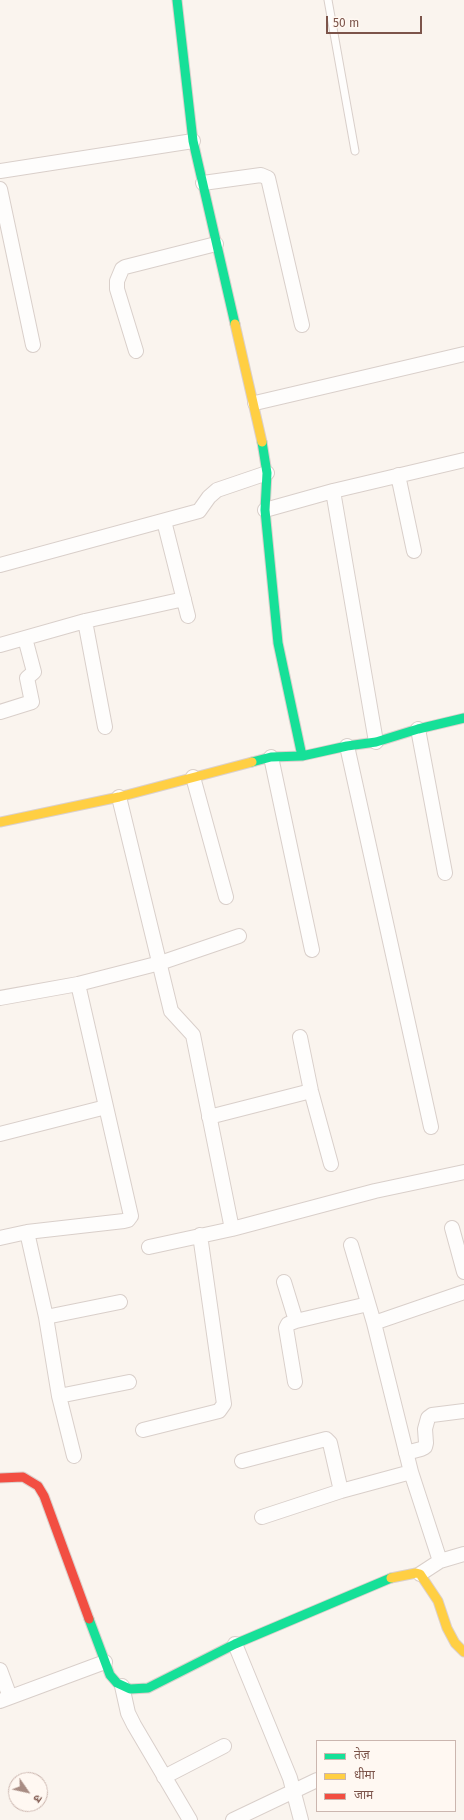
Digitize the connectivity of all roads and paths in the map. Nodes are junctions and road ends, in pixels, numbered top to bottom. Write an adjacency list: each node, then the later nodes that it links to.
1 (177, 0): 3 (street)
2 (328, 0): 4 (lane)
3 (193, 141): 5 (street); 6 (street)
4 (355, 151)
5 (0, 171)
6 (203, 183): 8 (street); 9 (street)
7 (0, 189): 10 (street)
8 (216, 244): 11 (street); 13 (street)
9 (302, 325)
10 (33, 345)
11 (136, 351)
12 (464, 354): 13 (street)
13 (255, 403): 15 (street)
14 (464, 460): 16 (street)
15 (268, 473): 18 (street); 19 (street)
16 (398, 475): 17 (street); 20 (street)
17 (333, 491): 18 (street); 31 (street)
18 (265, 510): 33 (street)
19 (164, 521): 21 (street); 22 (street)
20 (414, 551)
21 (0, 565)
22 (184, 599): 23 (street); 24 (street)
23 (188, 616)
24 (85, 621): 25 (street); 29 (street)
25 (25, 638): 26 (street); 27 (street)
26 (0, 645)
27 (0, 712)
28 (464, 718): 30 (street)
29 (105, 727)
30 (418, 729): 31 (street); 38 (street)
31 (376, 742): 32 (street)
32 (346, 746): 33 (street); 49 (street)
33 (302, 756): 34 (street)
34 (270, 757): 35 (street); 41 (street)
35 (193, 777): 36 (street); 39 (street)
36 (119, 797): 37 (street); 42 (street)
37 (0, 822)
38 (445, 874)
39 (226, 897)
40 (239, 936): 42 (street)
41 (312, 950)
42 (160, 963): 43 (street); 48 (street)
43 (78, 984): 44 (street); 47 (street)
44 (0, 998)
45 (300, 1037): 46 (street)
46 (311, 1091): 48 (street); 51 (street)
47 (106, 1107): 50 (street); 55 (street)
48 (209, 1117): 54 (street)
49 (431, 1127)
50 (0, 1134)
51 (331, 1164)
52 (464, 1172): 54 (street)
53 (452, 1228): 60 (street)
54 (232, 1229): 56 (street)
55 (27, 1232): 57 (street); 65 (street)
56 (200, 1235): 59 (street); 72 (street)
57 (0, 1238)
58 (351, 1245): 64 (street)
59 (148, 1247)
60 (464, 1272)
61 (284, 1282): 66 (street)
62 (464, 1292): 67 (street)
63 (120, 1302): 65 (street)
64 (368, 1304): 66 (street); 67 (street)
65 (46, 1318): 70 (street)
66 (296, 1321): 69 (street)
67 (374, 1323): 73 (street)
68 (128, 1382): 70 (street)
69 (296, 1382)
70 (59, 1396): 74 (street)
71 (464, 1411): 73 (street)
72 (143, 1430)
73 (406, 1453): 76 (street)
74 (74, 1456)
75 (242, 1461): 78 (street)
76 (411, 1472): 78 (street); 81 (street)
77 (0, 1478): 85 (street)
78 (342, 1491): 79 (street)
79 (262, 1517)
80 (464, 1554): 81 (street)
81 (440, 1561): 82 (street)
82 (420, 1574): 83 (street); 84 (street)
83 (235, 1644): 87 (street); 92 (street)
84 (464, 1652)
85 (105, 1662): 87 (street); 88 (street)
86 (0, 1670): 88 (street)
87 (122, 1686): 90 (street)
88 (5, 1699)
89 (224, 1746): 90 (street)
90 (164, 1777): 93 (street)
91 (316, 1781): 92 (street)
92 (294, 1792): 94 (street); 95 (street)
93 (190, 1820)
94 (233, 1820)
95 (301, 1820)

